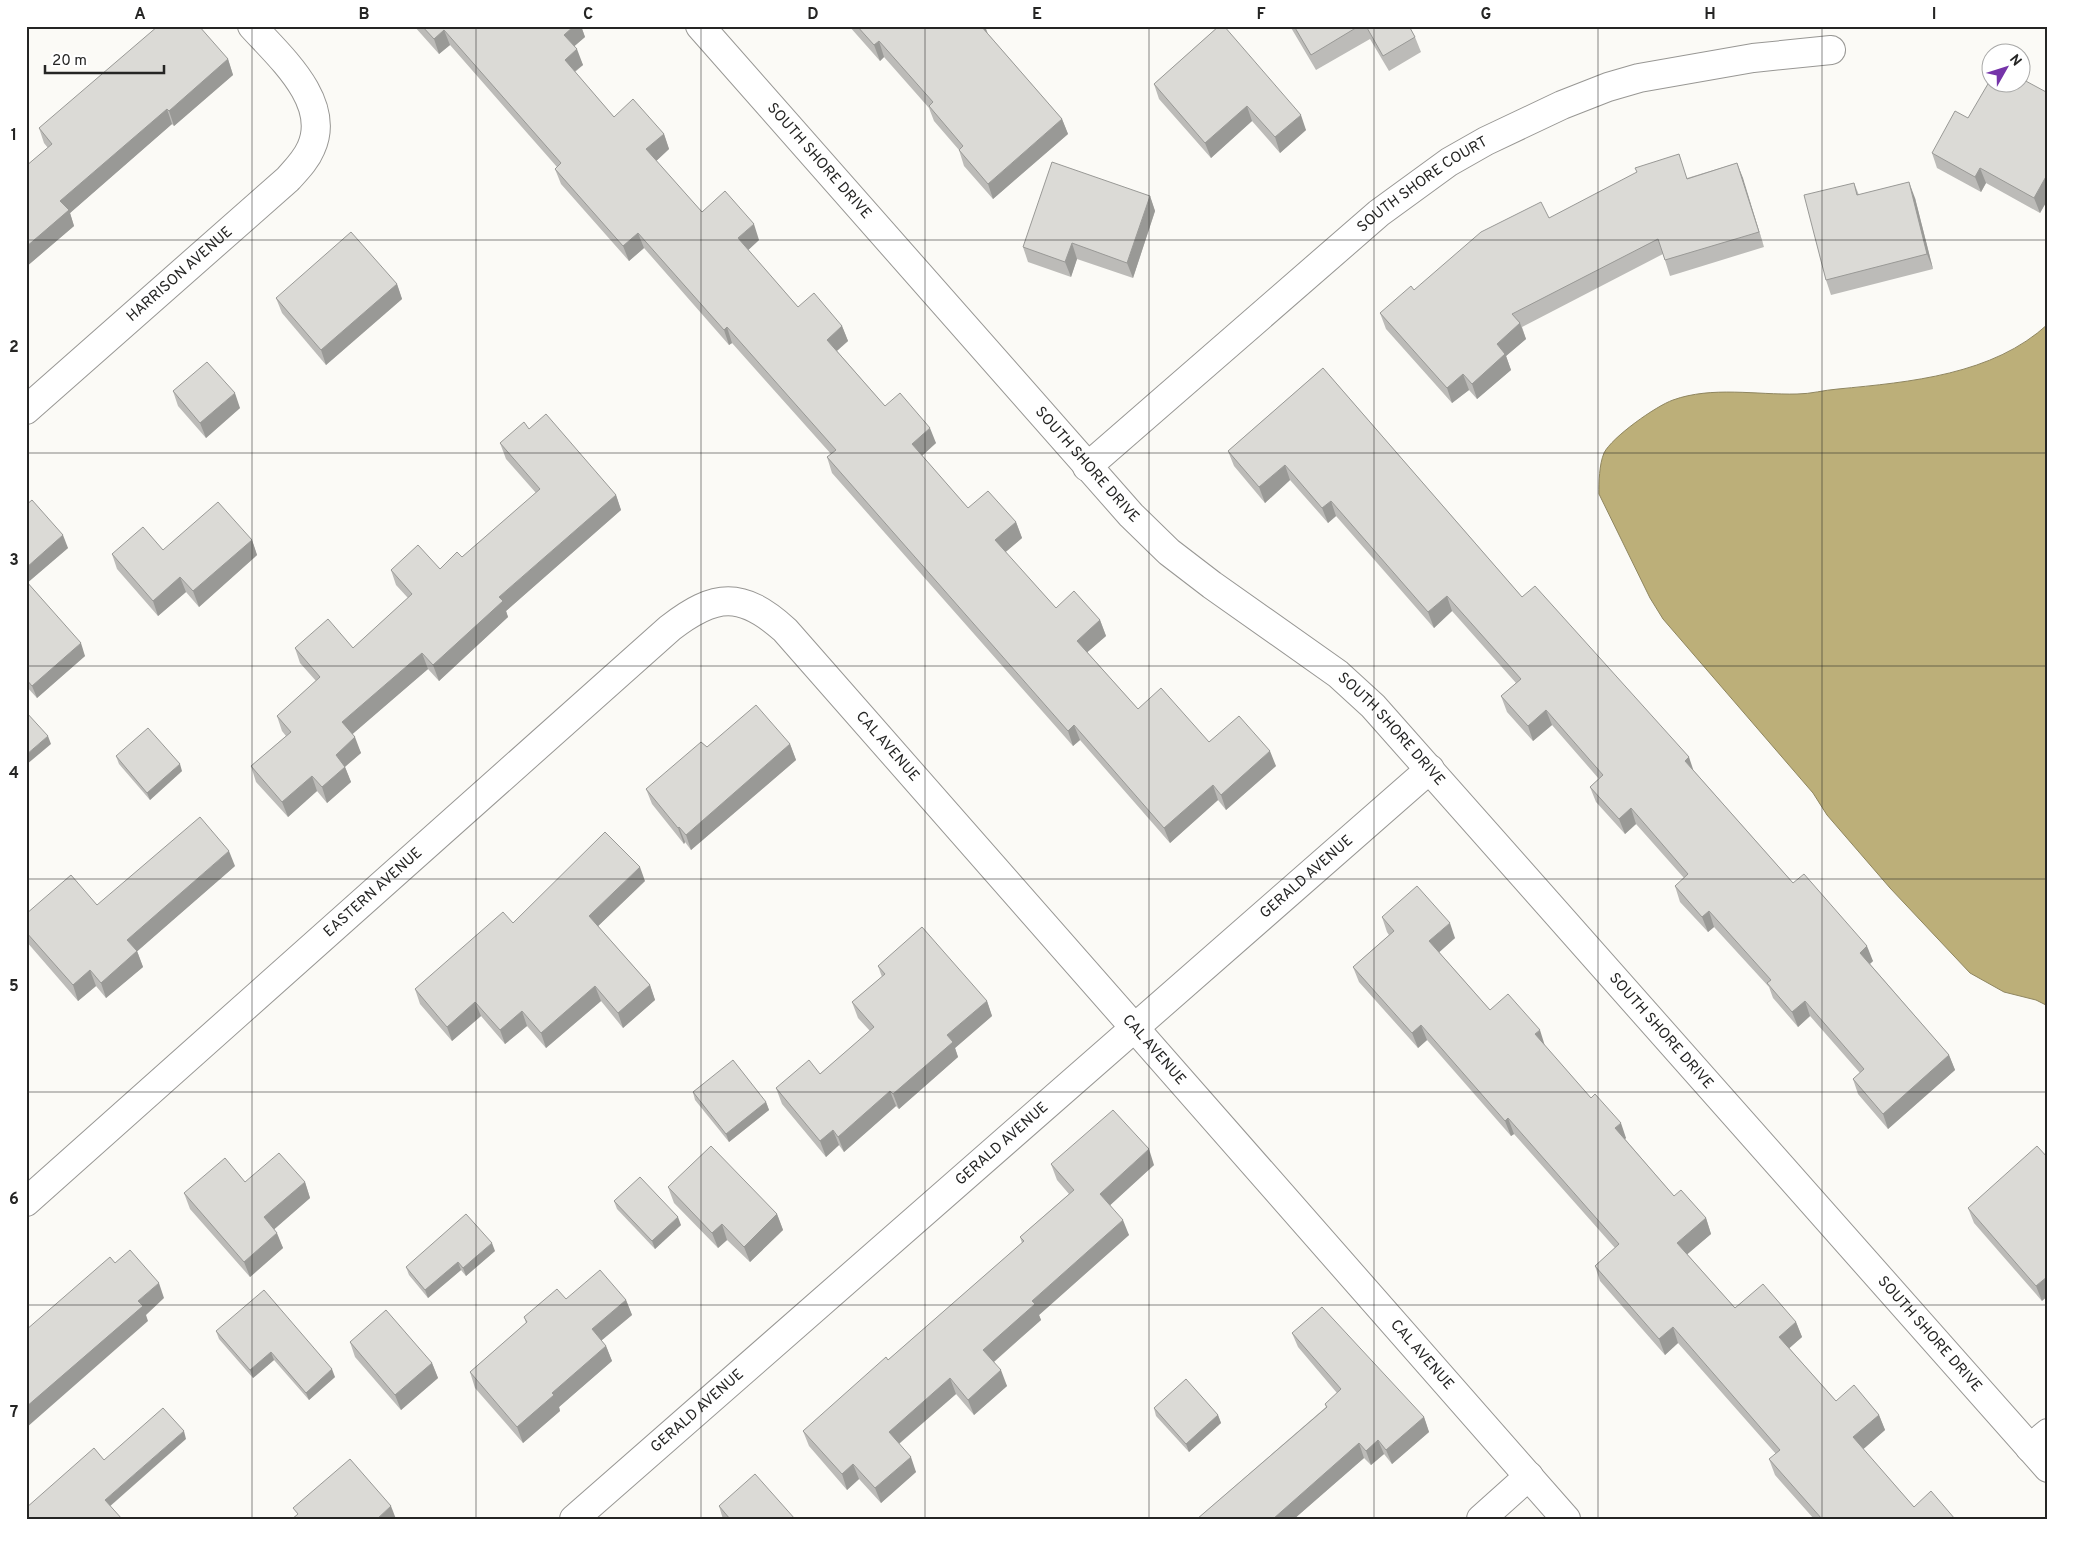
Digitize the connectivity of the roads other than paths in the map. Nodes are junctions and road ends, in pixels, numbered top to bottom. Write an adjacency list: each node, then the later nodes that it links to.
1 (252, 26): 4 (street, HARRISON AVENUE)
2 (700, 26): 5 (street, SOUTH SHORE DRIVE)
3 (1831, 50): 5 (street, SOUTH SHORE COURT)
4 (26, 410)
5 (1087, 467): 7 (street, SOUTH SHORE DRIVE)
6 (730, 600): 8 (street, CAL AVENUE); 9 (street, EASTERN AVENUE)
7 (1430, 769): 8 (street, GERALD AVENUE); 10 (street, SOUTH SHORE DRIVE)
8 (1135, 1029): 12 (street, CAL AVENUE); 13 (street, GERALD AVENUE)
9 (26, 1202)
10 (2039, 1440): 11 (street, SOUTH SHORE DRIVE)
11 (2048, 1468)
12 (1529, 1476): 14 (street); 15 (street, CAL AVENUE)
13 (574, 1519)
14 (1480, 1519)
15 (1566, 1519)

